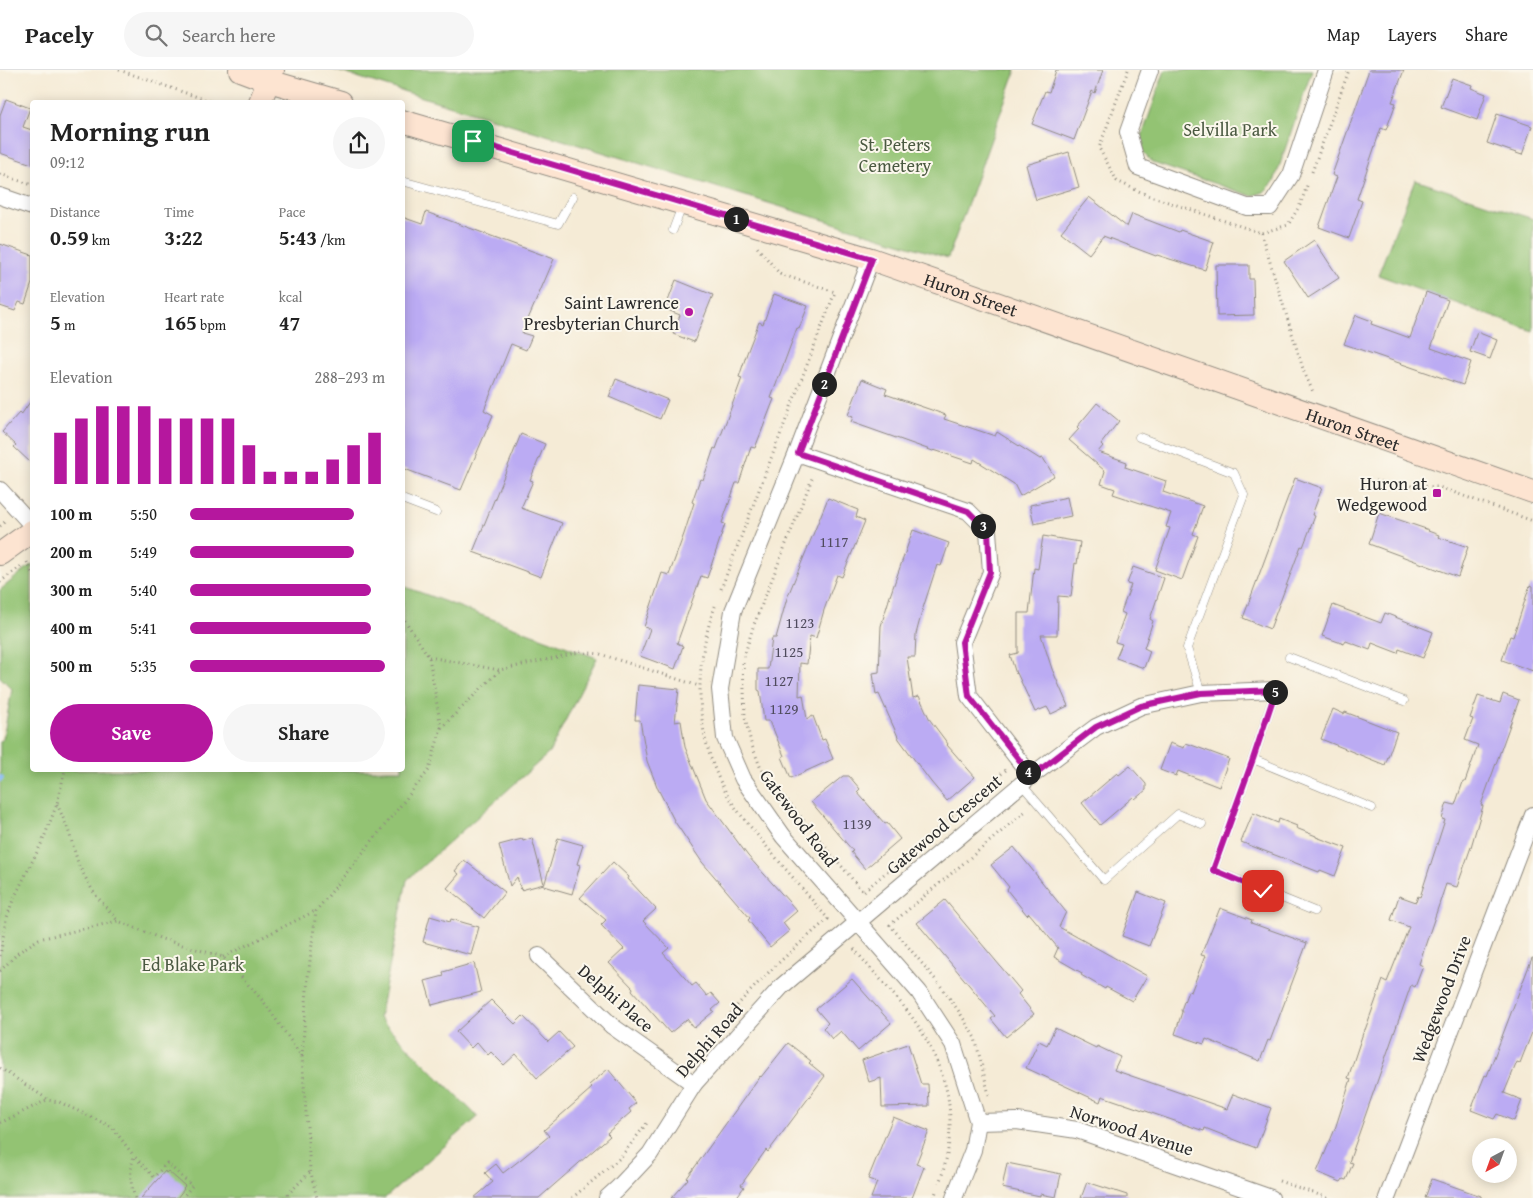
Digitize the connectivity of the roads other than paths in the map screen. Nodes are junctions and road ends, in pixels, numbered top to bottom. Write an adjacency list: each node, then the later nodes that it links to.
1 (240, 70): 4 (main road)
2 (1150, 70): 3 (street)
3 (1326, 70)
4 (271, 75): 5 (main road); 6 (main road)
5 (261, 100)
6 (336, 100)
7 (405, 122): 11 (main road, Huron Street)
8 (405, 182): 10 (lane)
9 (0, 196): 12 (street)
10 (573, 197)
11 (683, 204): 13 (lane); 14 (main road, Huron Street)
12 (30, 206)
13 (673, 230)
14 (872, 259): 16 (street, Gatewood Road); 18 (main road, Huron Street)
15 (1139, 437): 26 (lane)
16 (798, 453): 29 (street, Gatewood Crescent); 34 (street, Gatewood Road)
17 (0, 490): 21 (street)
18 (1533, 492)
19 (405, 500): 20 (lane)
20 (436, 512)
21 (30, 523)
22 (30, 532): 23 (main road)
23 (0, 554)
24 (1289, 657): 27 (lane)
25 (1276, 690): 26 (street); 28 (lane)
26 (1201, 693): 29 (street)
27 (1404, 701)
28 (1253, 759): 30 (lane); 33 (lane)
29 (1027, 781): 32 (lane); 34 (street, Gatewood Crescent)
30 (1372, 808)
31 (1533, 815): 41 (street, Wedgewood Drive)
32 (1202, 824)
33 (1314, 911)
34 (858, 922): 36 (street, Delphi Road); 37 (street, Gatewood Road)
35 (539, 956): 36 (street, Delphi Place)
36 (694, 1084): 38 (street, Delphi Road)
37 (978, 1122): 39 (street, Gatewood Road); 40 (street, Norwood Avenue)
38 (606, 1198)
39 (954, 1198)
40 (1271, 1198)
41 (1387, 1198)

